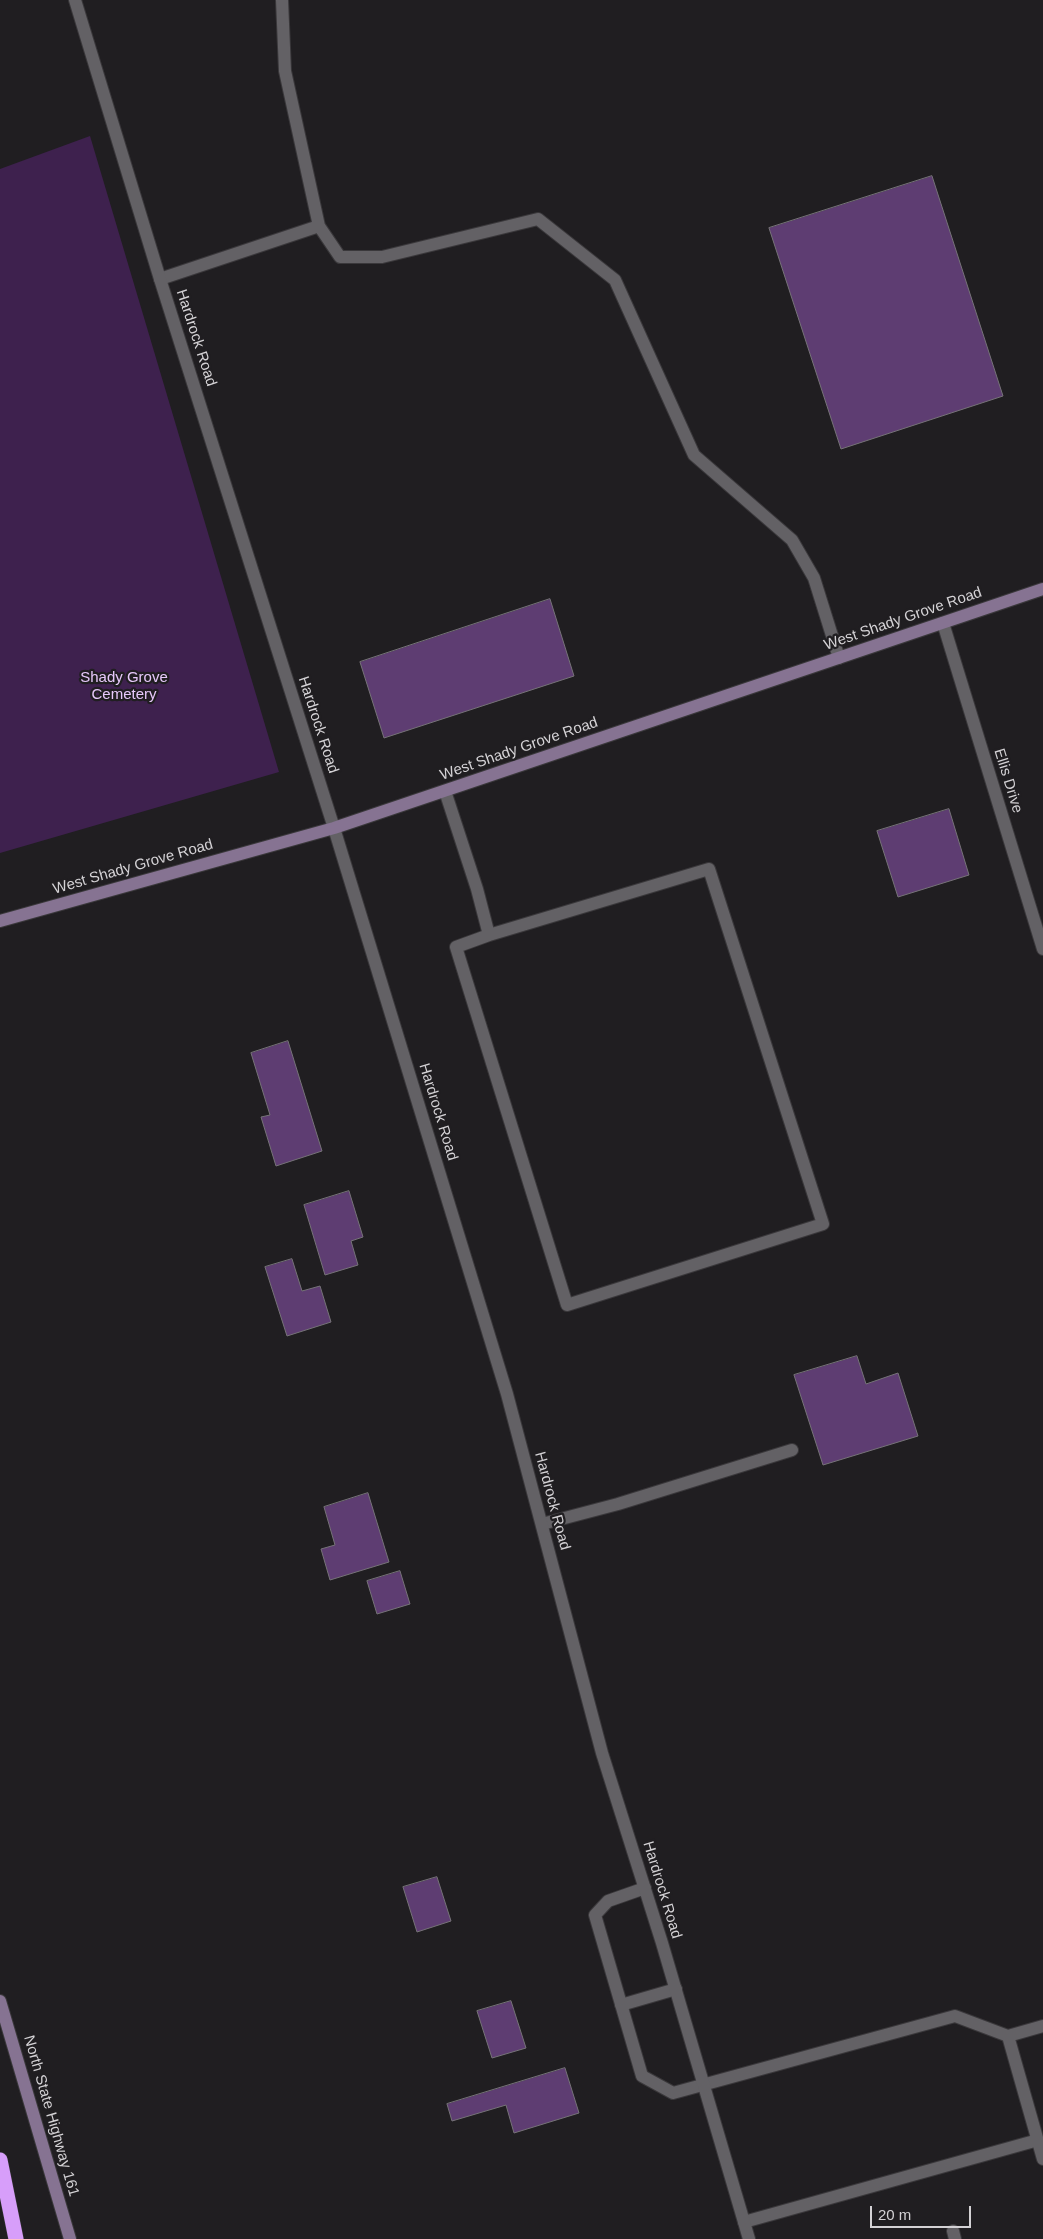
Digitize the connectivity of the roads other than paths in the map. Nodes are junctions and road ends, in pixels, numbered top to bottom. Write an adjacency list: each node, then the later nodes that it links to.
1 (75, 0): 4 (street, Hardrock Road)
2 (282, 0): 3 (street)
3 (320, 226): 4 (street); 7 (street)
4 (160, 279): 9 (street, Hardrock Road)
5 (1043, 589): 6 (main road, West Shady Grove Road)
6 (942, 623): 7 (main road, West Shady Grove Road); 12 (street, Ellis Drive)
7 (839, 658): 8 (main road, West Shady Grove Road)
8 (445, 791): 9 (main road, West Shady Grove Road); 11 (street)
9 (334, 828): 10 (main road, West Shady Grove Road); 14 (street, Hardrock Road)
10 (0, 921)
11 (489, 935): 11 (street)
12 (1043, 949)
13 (792, 1450): 14 (street)
14 (542, 1524): 15 (street, Hardrock Road)
15 (645, 1888): 16 (street, Hardrock Road); 18 (street)
16 (676, 1989): 18 (street); 21 (street, Hardrock Road)
17 (0, 2001): 27 (main road, North State Highway 161)
18 (621, 2005): 21 (street)
19 (1043, 2026): 20 (street)
20 (1008, 2036): 21 (street); 22 (street)
21 (704, 2085): 25 (street, Hardrock Road)
22 (1038, 2140): 23 (street); 25 (street)
23 (1043, 2159)
24 (0, 2160): 26 (highway)
25 (744, 2222): 28 (street, Hardrock Road)
26 (16, 2239)
27 (70, 2239)
28 (748, 2239)

